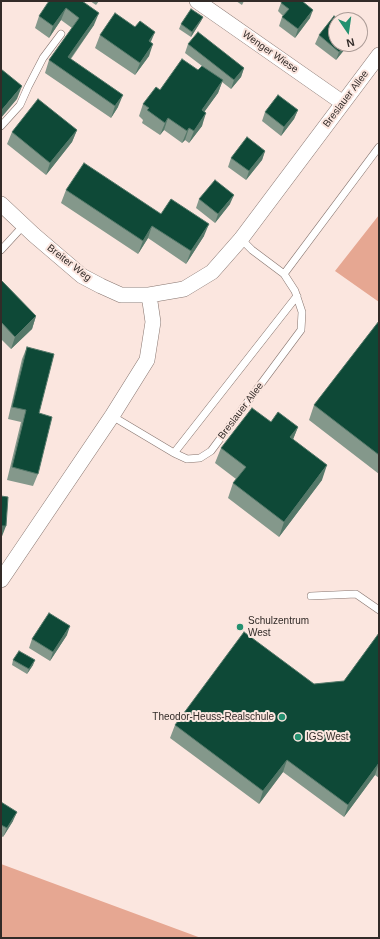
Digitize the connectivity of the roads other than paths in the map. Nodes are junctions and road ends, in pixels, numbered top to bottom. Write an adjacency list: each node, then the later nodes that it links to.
1 (197, 1): 4 (street, Wenger Wiese)
2 (62, 34): 5 (lane)
3 (379, 55): 4 (street, Breslauer Allee)
4 (343, 103): 9 (street, Breslauer Allee)
5 (1, 126)
6 (379, 147): 11 (lane)
7 (1, 204): 8 (street, Breiter Weg)
8 (24, 226): 10 (lane); 12 (street, Breiter Weg)
9 (240, 239): 11 (lane, Breslauer Allee); 12 (street, Breslauer Allee)
10 (1, 250)
11 (284, 274): 13 (lane, Breslauer Allee)
12 (149, 295): 14 (street)
13 (297, 296): 15 (lane); 15 (lane, Breslauer Allee)
14 (112, 416): 15 (lane, Breslauer Allee); 16 (street)
15 (174, 453)
16 (1, 580)
17 (311, 596): 18 (lane)
18 (379, 610)

